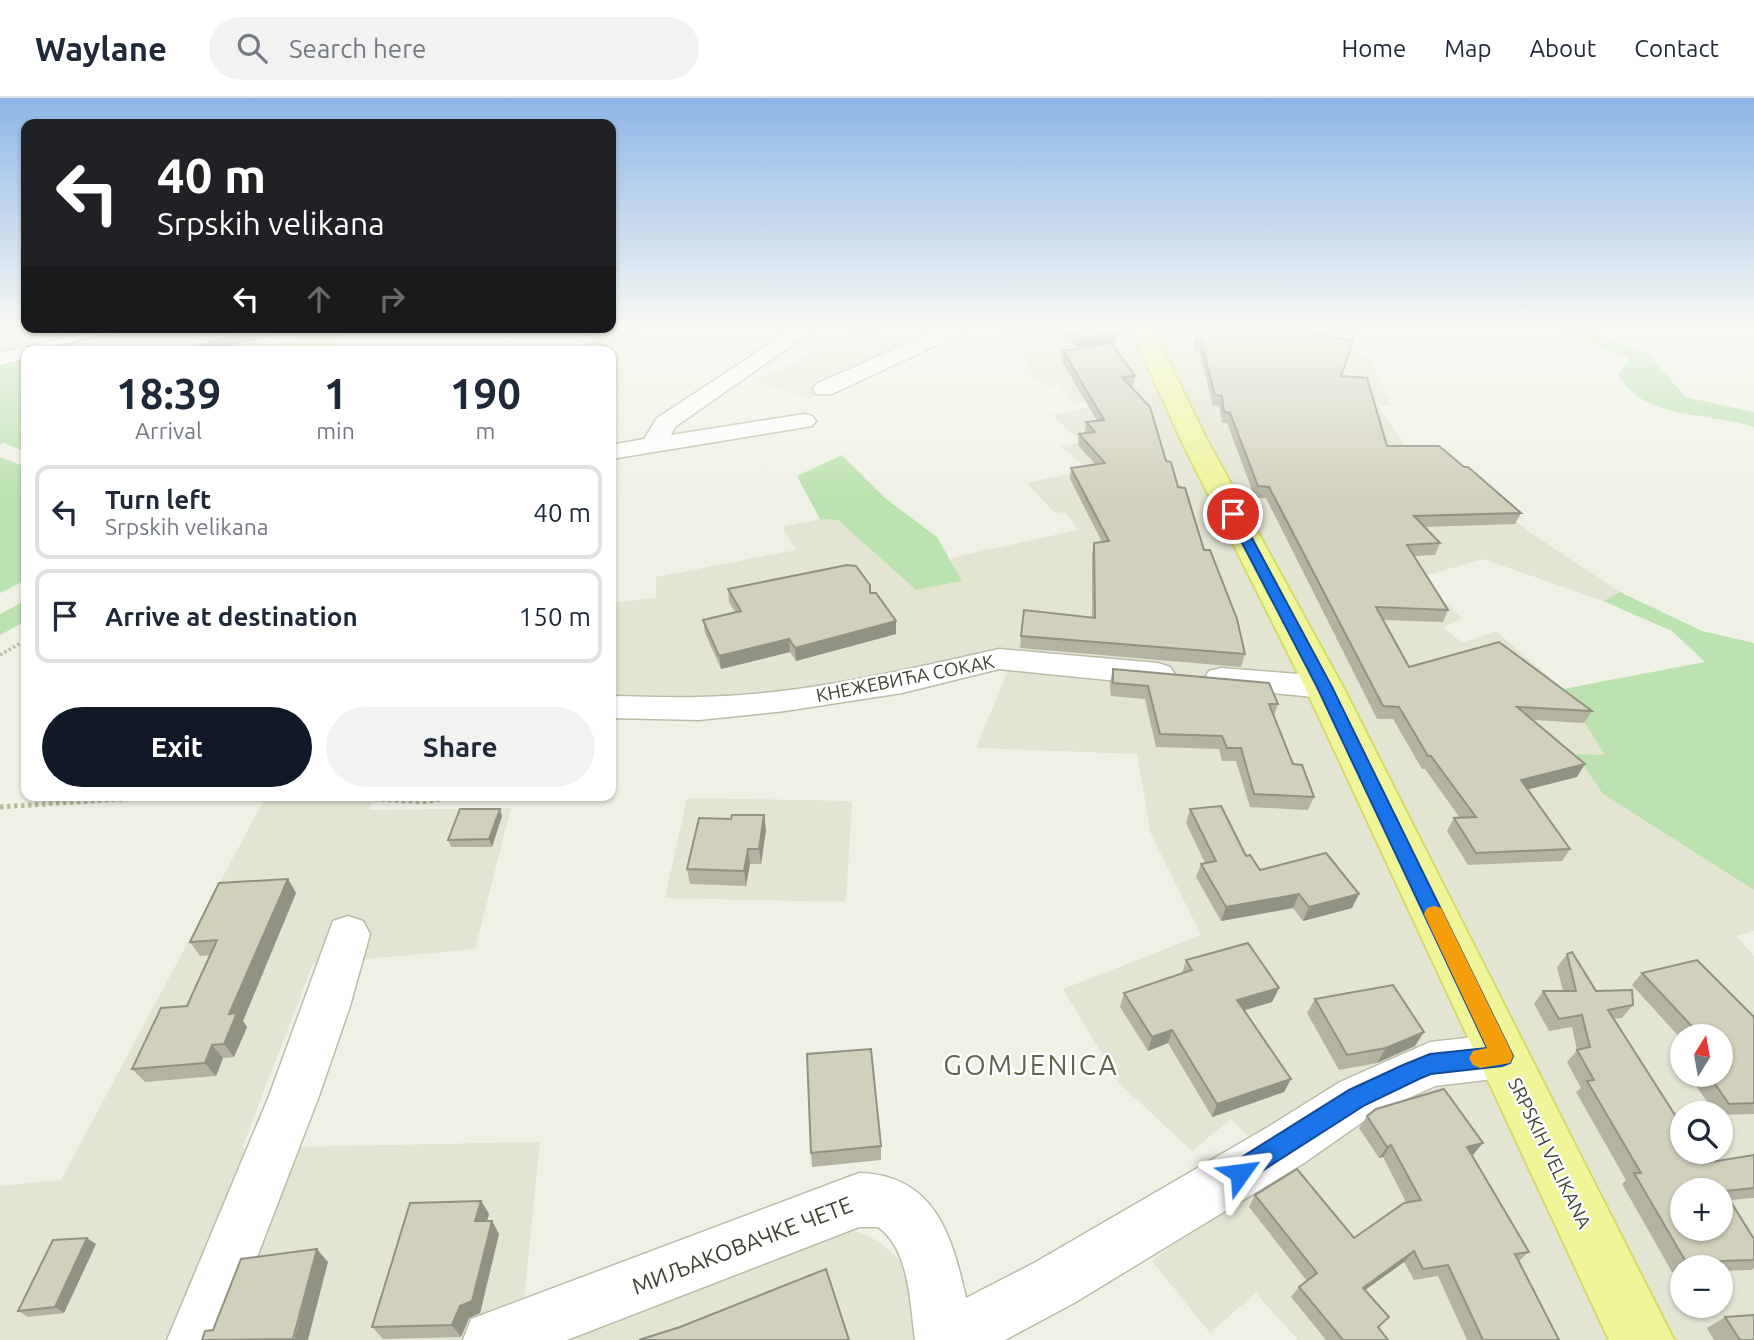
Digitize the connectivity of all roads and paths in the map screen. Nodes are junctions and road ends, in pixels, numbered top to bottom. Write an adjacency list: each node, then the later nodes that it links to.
1 (722, 385): 6 (street)
2 (833, 385): 4 (street)
3 (1168, 385): 10 (main road, SRPSKIH VELIKANA)
4 (824, 389)
5 (804, 421): 6 (street)
6 (653, 445): 7 (street)
7 (616, 451)
8 (21, 643): 9 (path)
9 (0, 655)
10 (1324, 687): 11 (street, КНЕЖЕВИЋА СОКАК); 17 (main road, SRPSKIH VELIKANA)
11 (616, 707)
12 (91, 801): 15 (path)
13 (407, 801): 14 (path)
14 (428, 801)
15 (0, 807)
16 (348, 934): 18 (street)
17 (1502, 1056): 20 (street, МИЉАКОВАЧКЕ ЧЕТЕ); 21 (main road, SRPSKIH VELIKANA)
18 (196, 1340)
19 (492, 1340): 20 (street, МИЉАКОВАЧКЕ ЧЕТЕ)
20 (945, 1340)
21 (1642, 1340)

